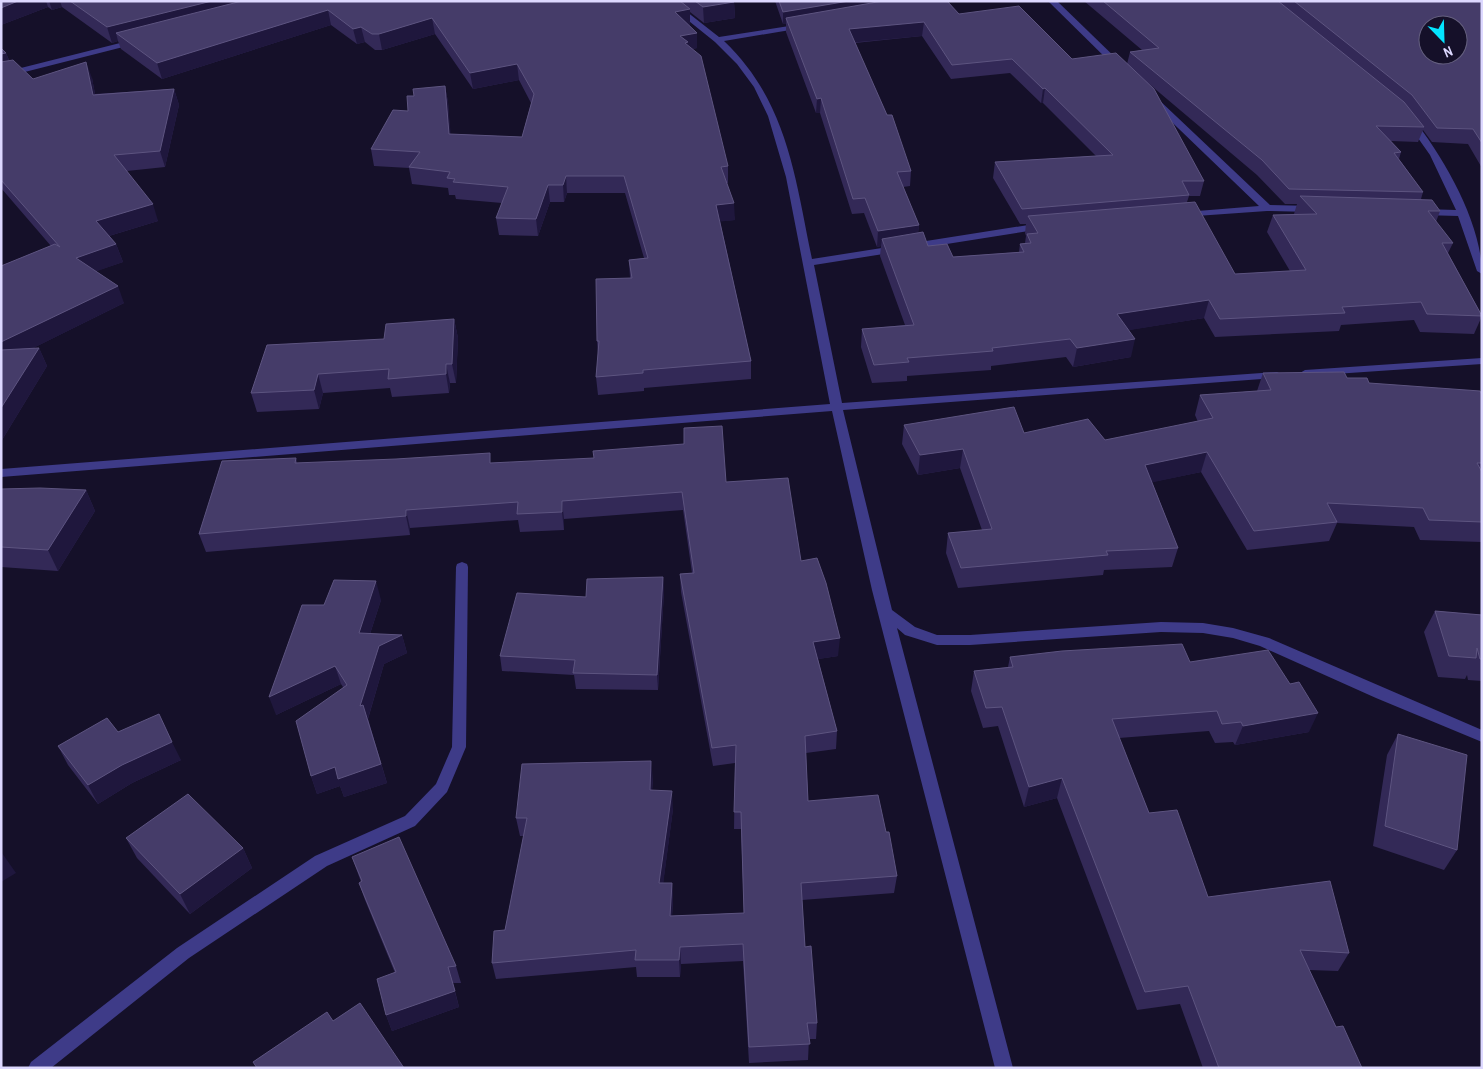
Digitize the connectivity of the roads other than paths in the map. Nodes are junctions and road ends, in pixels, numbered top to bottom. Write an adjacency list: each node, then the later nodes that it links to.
1 (668, 1): 5 (street)
2 (1052, 1): 6 (street)
3 (814, 24): 5 (street)
4 (148, 38): 7 (street)
5 (718, 40): 16 (street)
6 (1123, 70)
7 (1, 76)
8 (1145, 91): 10 (street)
9 (1403, 114): 13 (street)
10 (1267, 208): 11 (street); 14 (street)
11 (1326, 210)
12 (1414, 212): 13 (street)
13 (1463, 213): 17 (street)
14 (1170, 216)
15 (1054, 225): 16 (street)
16 (809, 263): 19 (street)
17 (1482, 270)
18 (1482, 360): 19 (street)
19 (836, 408): 20 (street); 22 (street)
20 (1, 473)
21 (462, 567): 24 (street)
22 (886, 613): 23 (street); 25 (street)
23 (1482, 736)
24 (37, 1068)
25 (1004, 1068)

